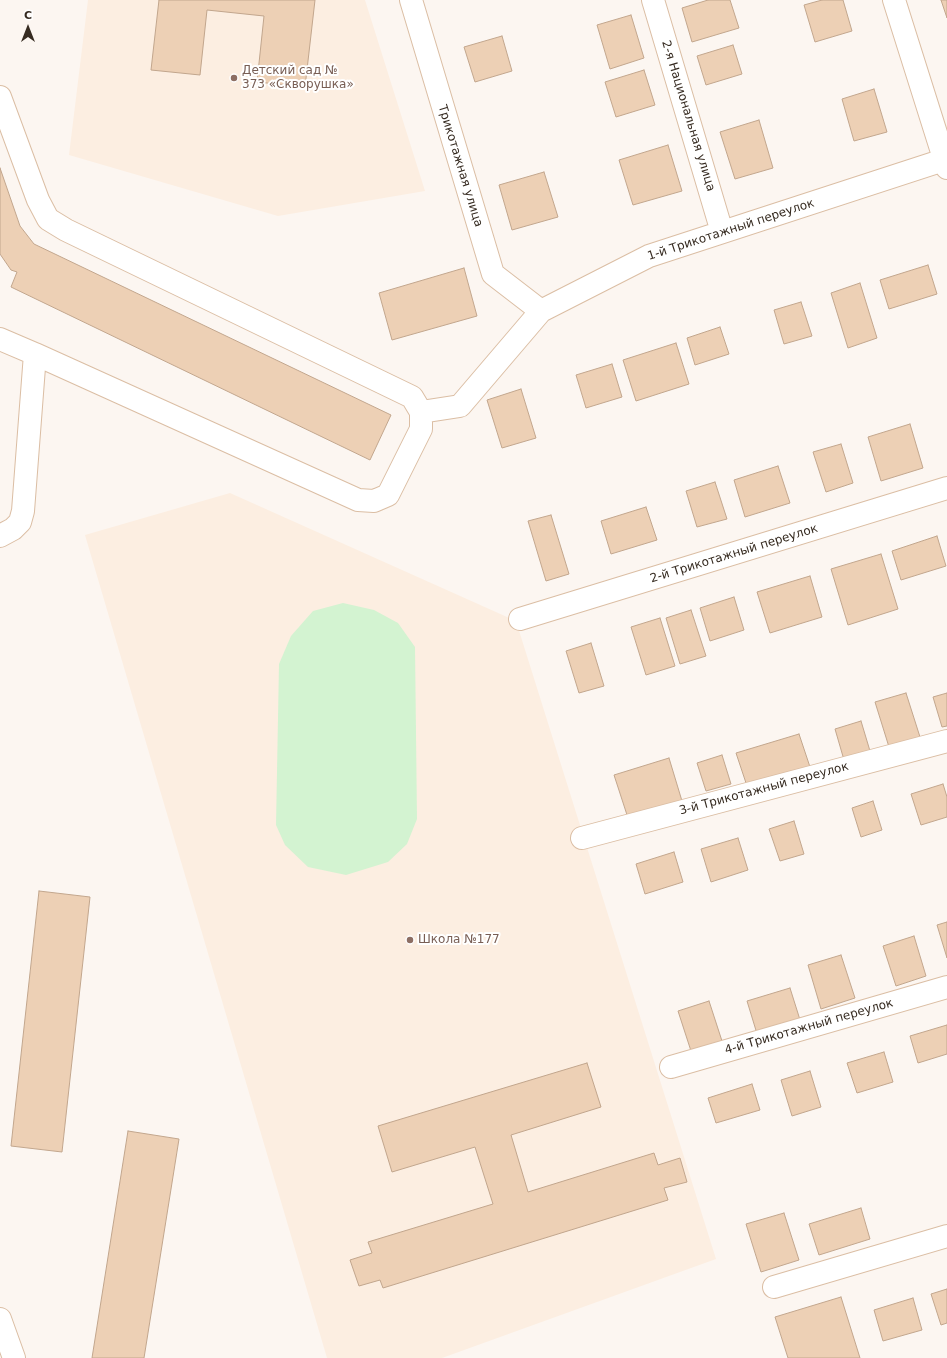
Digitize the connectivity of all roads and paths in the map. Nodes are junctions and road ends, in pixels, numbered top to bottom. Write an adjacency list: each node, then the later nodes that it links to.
1 (411, 0): 7 (street, Трикотажная улица)
2 (653, 0): 6 (street, 2-я Национальная улица)
3 (894, 0): 5 (street)
4 (0, 97): 10 (street)
5 (946, 162): 6 (street, 1-й Трикотажный переулок)
6 (722, 232): 7 (street, 1-й Трикотажный переулок)
7 (541, 311): 10 (street, 1-й Трикотажный переулок)
8 (0, 339): 9 (street)
9 (35, 354): 10 (street); 12 (street)
10 (421, 412)
11 (947, 488): 13 (street, 2-й Трикотажный переулок)
12 (0, 536)
13 (520, 619)
14 (947, 741): 15 (street, 3-й Трикотажный переулок)
15 (582, 838)
16 (947, 987): 17 (street, 4-й Трикотажный переулок)
17 (671, 1067)
18 (947, 1236): 19 (street)
19 (774, 1287)
20 (0, 1319): 21 (street)
21 (14, 1358)

